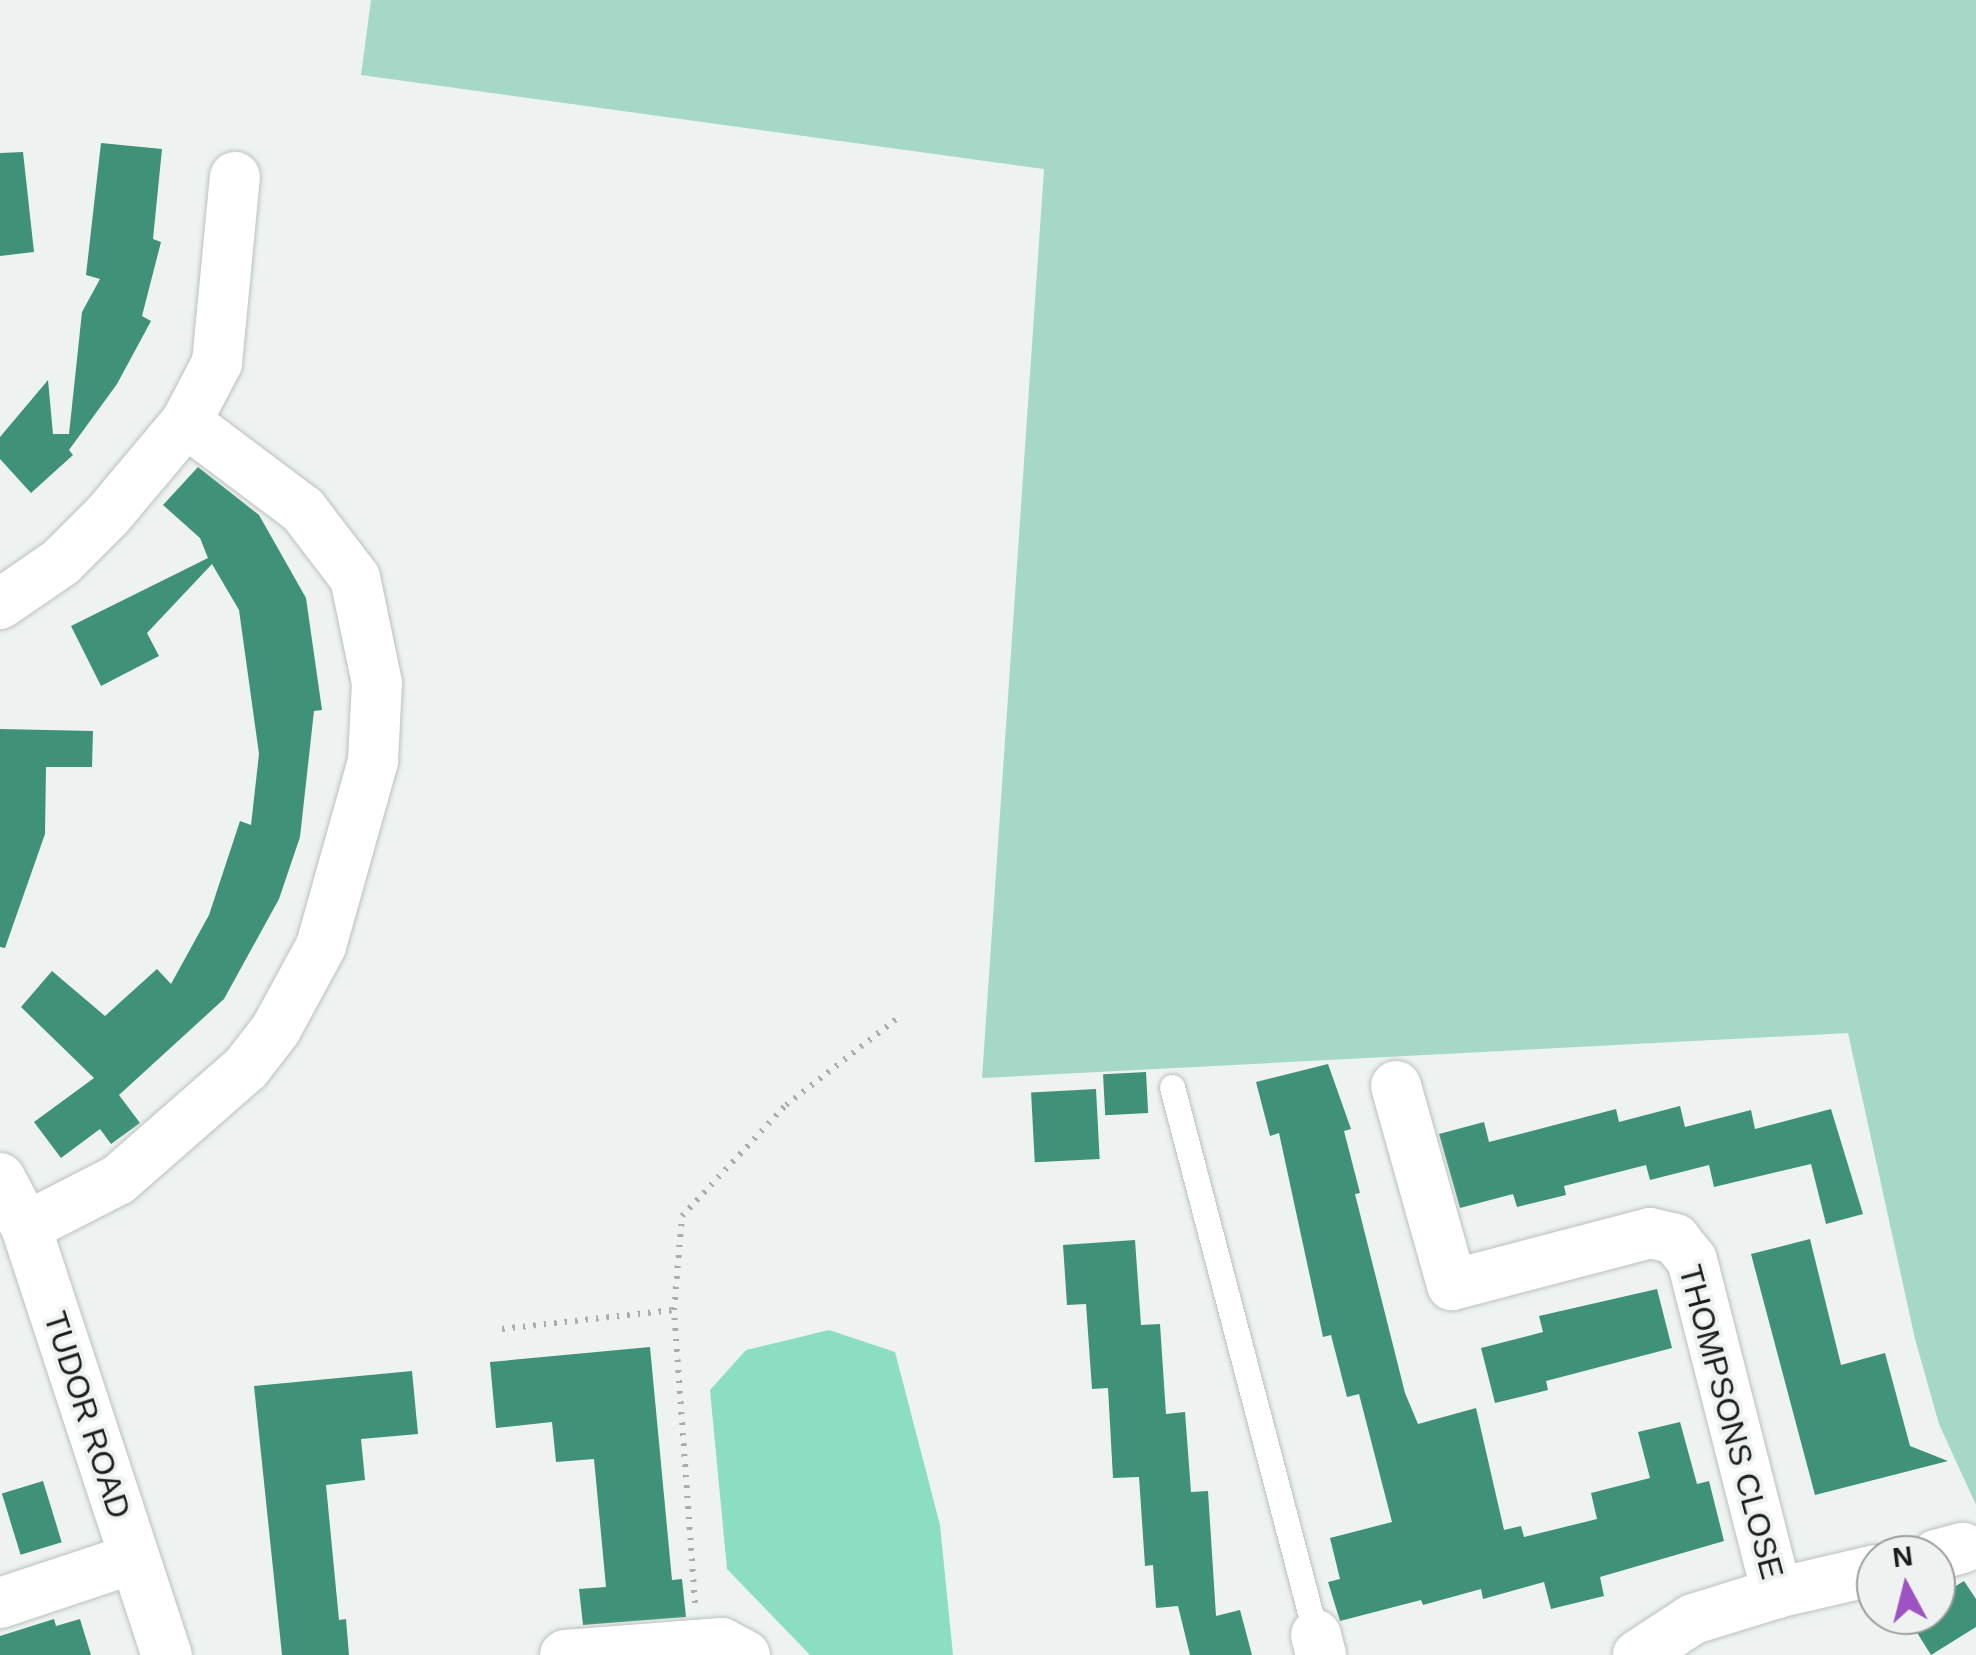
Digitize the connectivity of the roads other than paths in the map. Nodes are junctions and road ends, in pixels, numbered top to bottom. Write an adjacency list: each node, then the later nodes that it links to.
1 (235, 176): 2 (street)
2 (186, 422): 3 (street); 7 (street)
3 (0, 604)
4 (1396, 1086): 10 (street, THOMPSONS CLOSE)
5 (1172, 1087): 12 (lane)
6 (0, 1178): 7 (street, TUDOR ROAD)
7 (26, 1227): 8 (street, TUDOR ROAD)
8 (132, 1558): 11 (street); 14 (street, TUDOR ROAD)
9 (1856, 1575): 10 (street)
10 (1777, 1593): 16 (street, THOMPSONS CLOSE)
11 (0, 1603)
12 (1319, 1645)
13 (722, 1650): 15 (street)
14 (166, 1655)
15 (566, 1655)
16 (1638, 1655)

